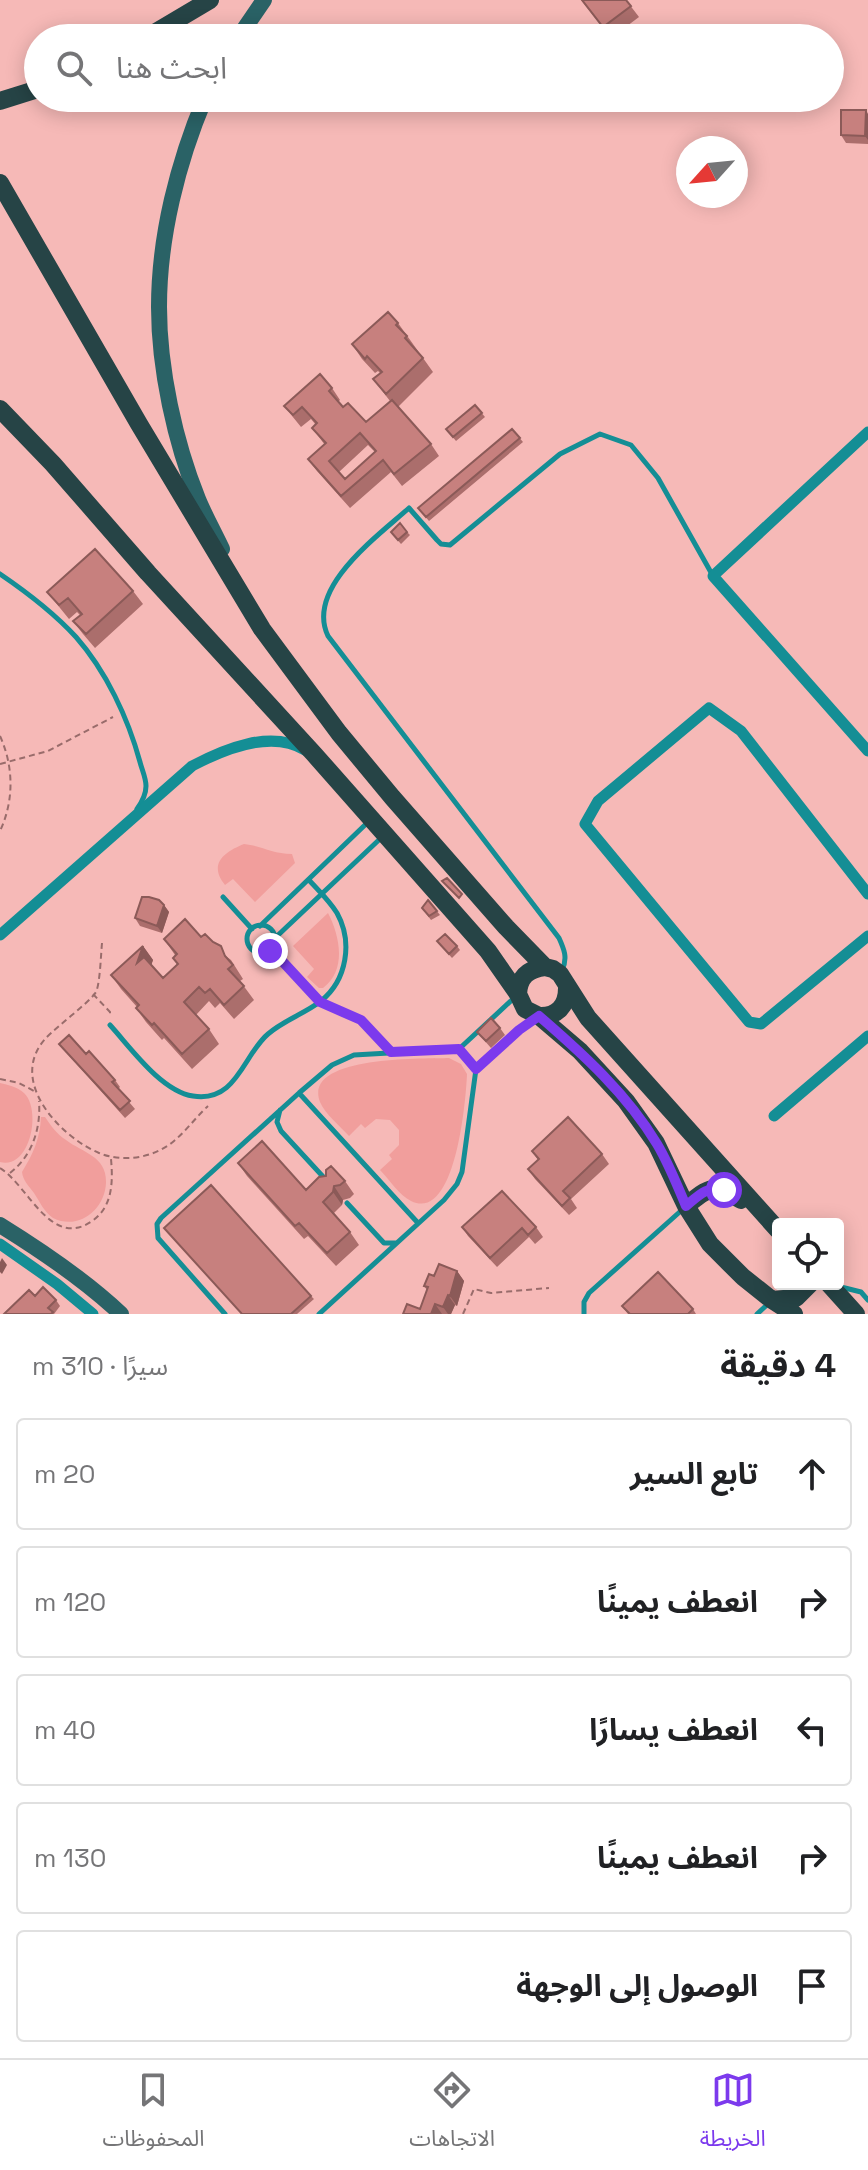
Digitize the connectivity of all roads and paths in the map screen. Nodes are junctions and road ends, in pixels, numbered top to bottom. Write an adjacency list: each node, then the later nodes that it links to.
1 (210, 0): 3 (main road)
2 (264, 0): 4 (street)
3 (170, 24)
4 (248, 24)
5 (24, 93): 6 (main road)
6 (0, 101)
7 (199, 112): 13 (street)
8 (0, 183): 13 (main road)
9 (0, 409): 17 (main road)
10 (868, 432): 12 (street)
11 (0, 574): 14 (lane)
12 (713, 576): 16 (street); 35 (lane)
13 (262, 629): 35 (main road)
14 (122, 712): 18 (path); 20 (lane)
15 (0, 736): 18 (path)
16 (868, 751)
17 (314, 754): 20 (street); 21 (main road)
18 (8, 762): 19 (path); 22 (path)
19 (0, 764)
20 (130, 819): 30 (street)
21 (371, 819): 23 (main road); 24 (lane)
22 (0, 831)
23 (385, 835): 25 (lane); 37 (main road)
24 (309, 880): 25 (lane); 28 (lane)
25 (322, 894): 32 (lane); 38 (lane)
26 (868, 894): 31 (street)
27 (223, 897): 29 (lane)
28 (260, 926): 29 (lane); 32 (lane)
29 (252, 929): 34 (lane)
30 (0, 935)
31 (868, 936)
32 (275, 938): 34 (lane)
33 (102, 943): 36 (path)
34 (271, 949): 38 (lane)
35 (557, 976): 37 (main road); 39 (main road); 58 (main road)
36 (93, 994): 40 (path); 46 (path)
37 (518, 994): 39 (main road); 42 (lane)
38 (320, 1002): 43 (lane); 47 (lane)
39 (539, 1016): 44 (lane); 57 (main road)
40 (110, 1025): 47 (lane)
41 (868, 1036): 51 (street)
42 (459, 1049): 43 (lane); 44 (lane)
43 (391, 1052): 48 (lane)
44 (476, 1069): 59 (lane)
45 (0, 1079): 46 (path)
46 (36, 1092): 49 (path)
47 (218, 1092): 52 (path)
48 (299, 1093): 50 (lane); 59 (lane)
49 (38, 1097): 52 (path); 54 (path)
50 (280, 1110): 55 (lane); 72 (lane)
51 (774, 1116)
52 (111, 1158): 54 (path)
53 (0, 1168): 54 (path)
54 (9, 1174)
55 (331, 1186)
56 (347, 1203): 62 (lane)
57 (686, 1206): 58 (main road); 68 (main road); 75 (lane)
58 (760, 1212): 60 (main road)
59 (418, 1223): 62 (lane)
60 (772, 1224)
61 (0, 1225): 70 (street)
62 (398, 1242): 73 (lane)
63 (0, 1244): 71 (street)
64 (549, 1288): 74 (path)
65 (844, 1288): 69 (lane)
66 (806, 1290): 68 (main road)
67 (834, 1290): 78 (main road)
68 (772, 1300): 76 (lane); 77 (main road)
69 (868, 1300)
70 (117, 1313)
71 (93, 1314)
72 (225, 1314)
73 (319, 1314)
74 (463, 1314)
75 (584, 1314)
76 (757, 1314)
77 (794, 1314)
78 (856, 1314)

